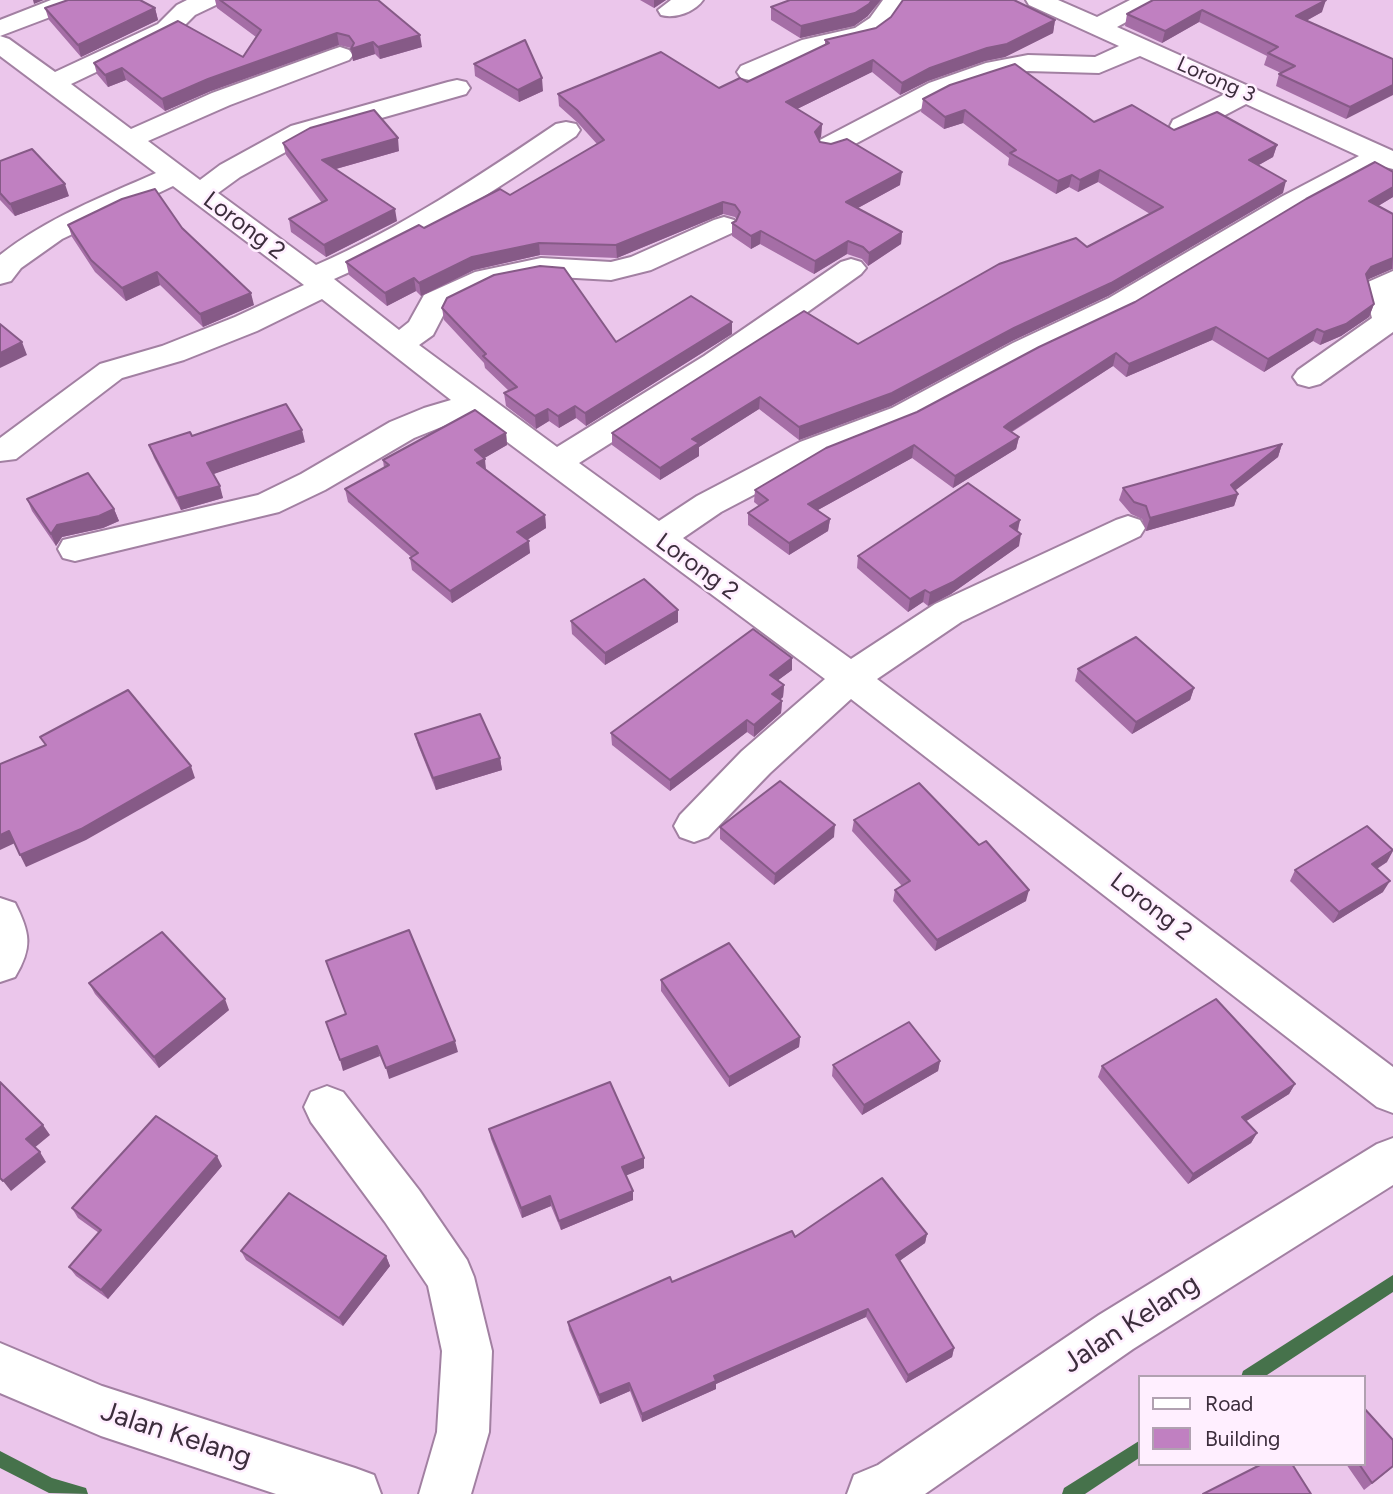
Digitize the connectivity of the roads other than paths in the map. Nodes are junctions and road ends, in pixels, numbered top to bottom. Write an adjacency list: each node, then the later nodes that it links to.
1 (73, 0): 7 (street)
2 (207, 0): 12 (street)
3 (895, 0): 11 (street)
4 (1038, 0): 6 (street, Lorong 3)
5 (1148, 0): 6 (street)
6 (1098, 27): 9 (street, Lorong 3)
7 (0, 29)
8 (0, 44): 12 (street, Lorong 2)
9 (1140, 46): 14 (street, Lorong 3); 18 (street)
10 (340, 55): 17 (street)
11 (750, 72)
12 (53, 83): 17 (street, Lorong 2)
13 (457, 88): 20 (street)
14 (1246, 94): 15 (street); 19 (street, Lorong 3)
15 (1183, 126)
16 (566, 130): 25 (street)
17 (128, 140): 20 (street, Lorong 2)
18 (830, 146)
19 (1387, 158): 32 (street)
20 (188, 184): 23 (street); 25 (street, Lorong 2)
21 (724, 226): 26 (street)
22 (851, 268): 30 (street)
23 (0, 275)
24 (1393, 280): 27 (street)
25 (319, 281): 26 (street, Lorong 2); 29 (street)
26 (399, 345): 28 (street, Lorong 2)
27 (1309, 377)
28 (475, 402): 30 (street, Lorong 2); 33 (street)
29 (4, 451)
30 (556, 463): 32 (street, Lorong 2)
31 (1128, 528): 34 (street)
32 (658, 539): 34 (street, Lorong 2)
33 (75, 549)
34 (850, 677): 35 (street); 38 (street, Lorong 2)
35 (694, 826)
36 (0, 915): 37 (street)
37 (0, 964)
38 (1393, 1093)
39 (327, 1107): 43 (street)
40 (1393, 1159): 44 (street, Jalan Kelang)
41 (0, 1368): 42 (street, Jalan Kelang)
42 (355, 1494)
43 (445, 1494)
44 (873, 1494)

